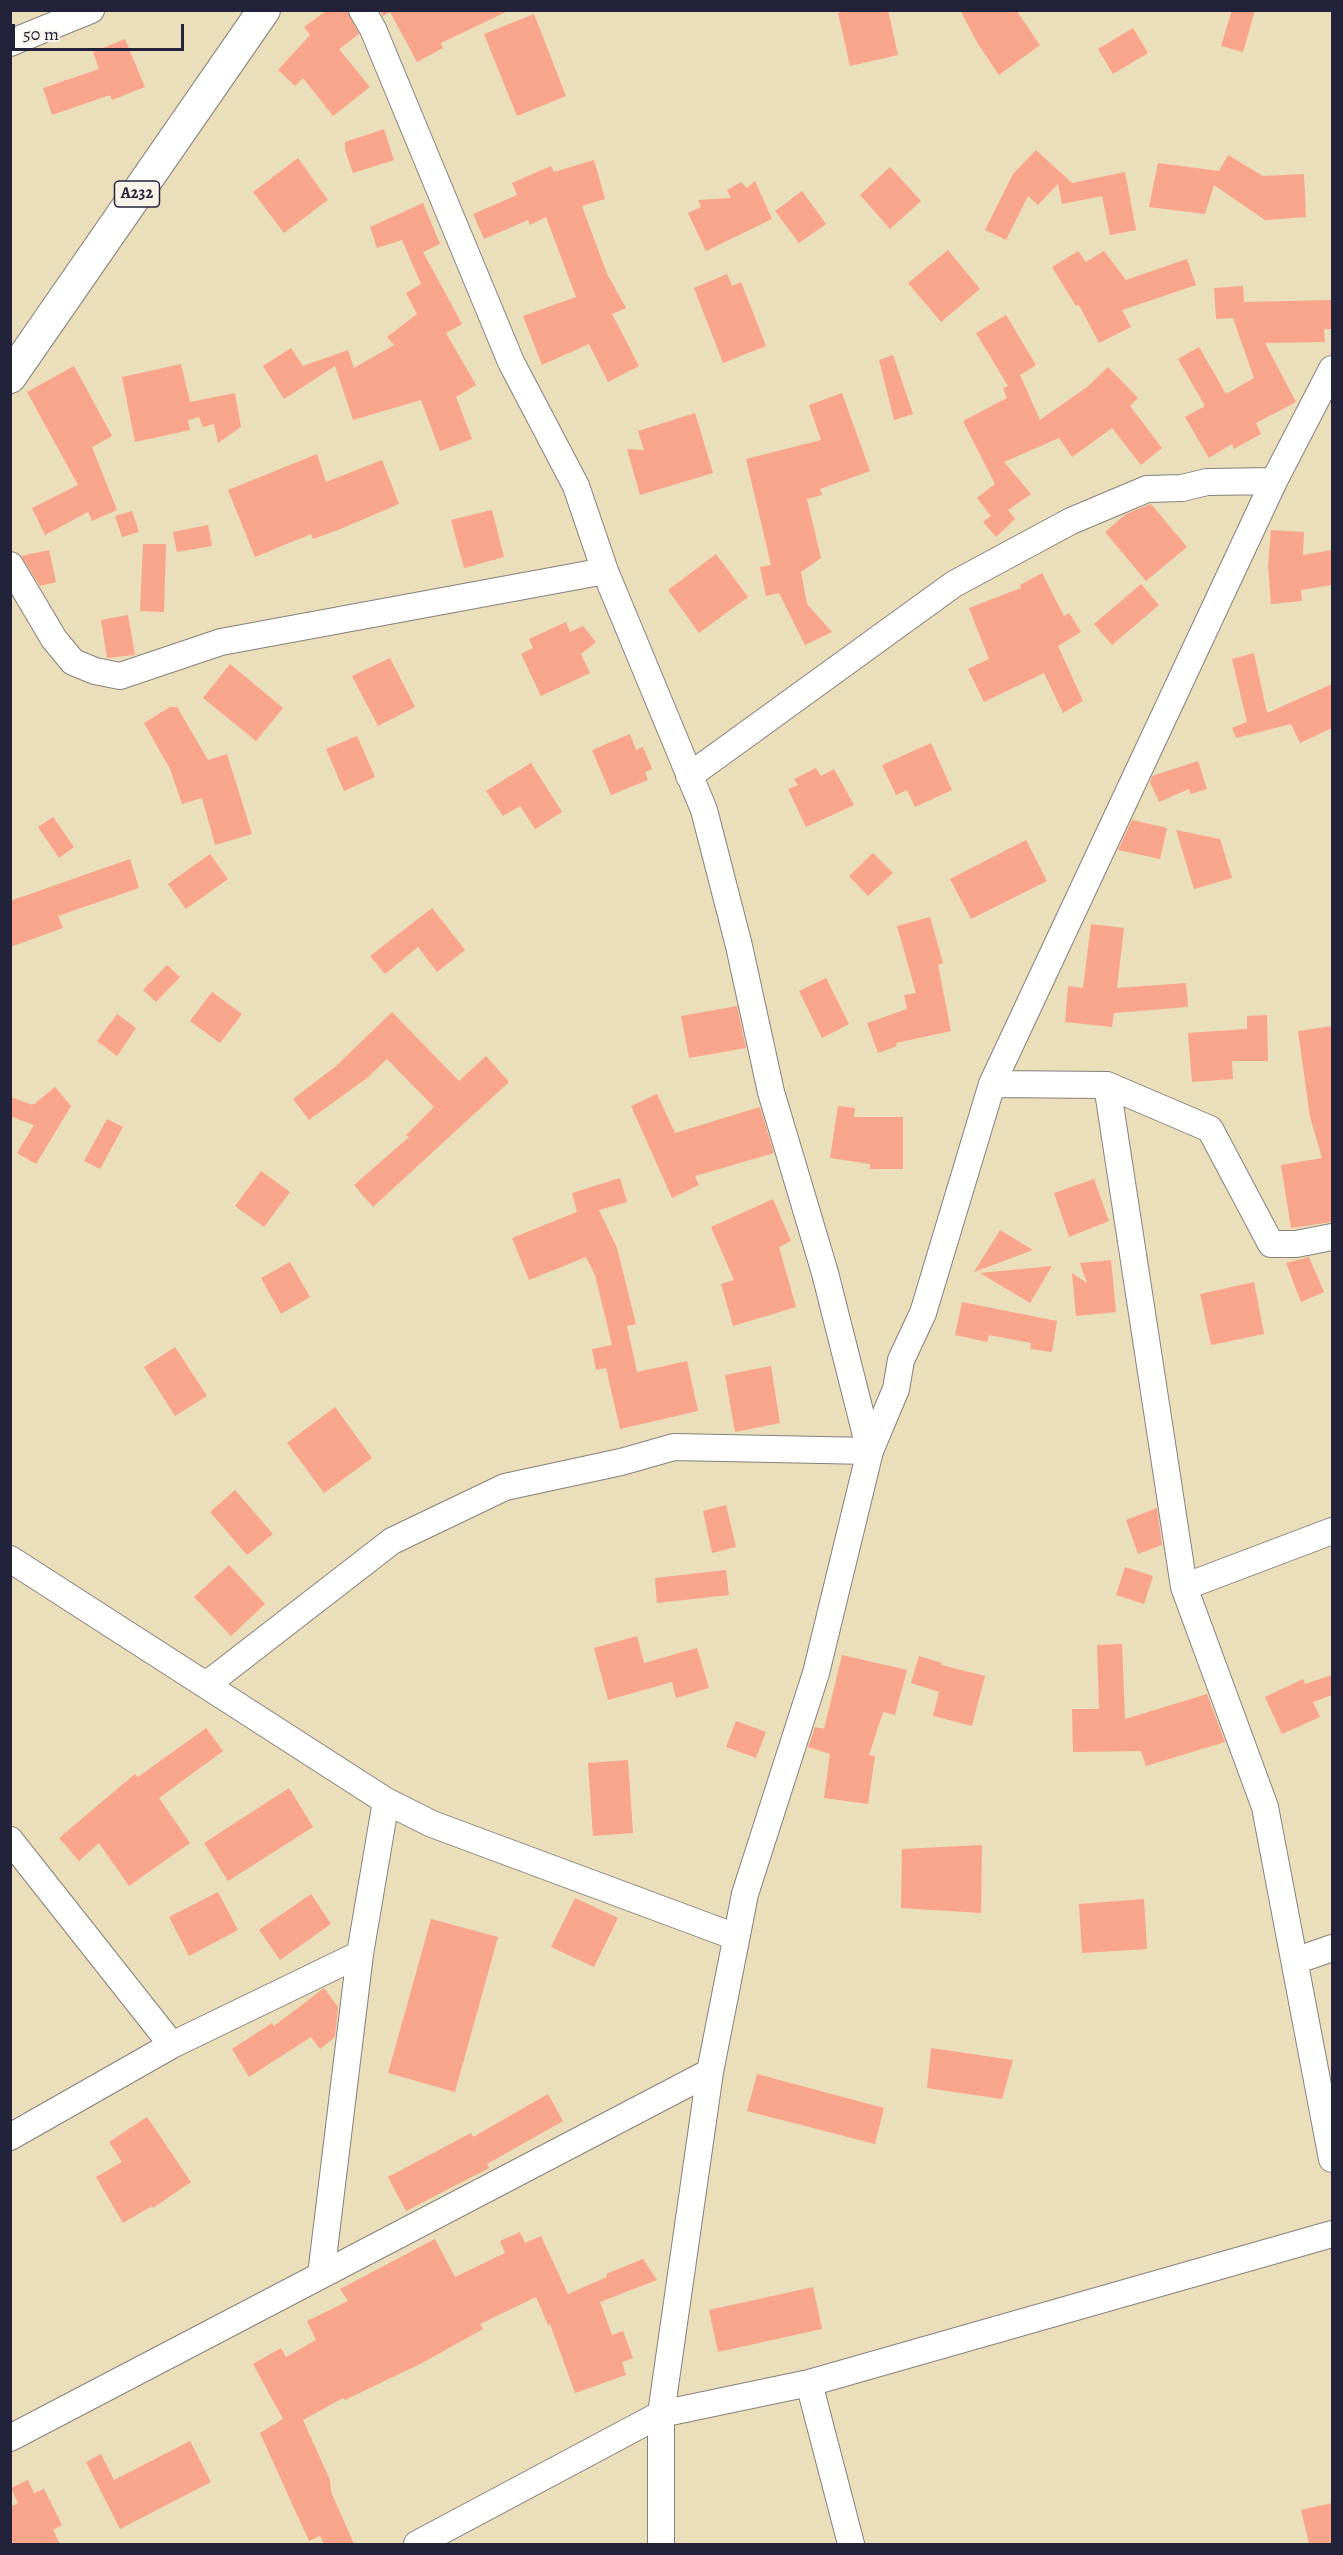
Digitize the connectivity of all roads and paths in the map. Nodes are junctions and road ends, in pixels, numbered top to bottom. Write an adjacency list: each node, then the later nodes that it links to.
1 (91, 10): 4 (street)
2 (264, 10): 6 (main road, A232)
3 (362, 10): 9 (street)
4 (10, 43)
5 (1332, 369): 7 (street)
6 (10, 377)
7 (1274, 481): 10 (street); 11 (street)
8 (10, 565): 9 (street)
9 (605, 571): 10 (street)
10 (689, 776): 14 (street)
11 (992, 1084): 12 (street); 14 (street)
12 (1107, 1085): 13 (street); 17 (street)
13 (1332, 1237)
14 (870, 1451): 18 (street); 21 (street)
15 (1332, 1531): 17 (street)
16 (10, 1559): 18 (street)
17 (1184, 1587): 24 (street)
18 (206, 1685): 19 (street)
19 (386, 1801): 21 (street); 23 (street)
20 (10, 1840): 25 (street)
21 (736, 1936): 26 (street)
22 (1332, 1948): 24 (street)
23 (360, 1954): 25 (street); 30 (street)
24 (1295, 1961): 28 (street)
25 (172, 2045): 27 (street)
26 (710, 2072): 30 (street); 32 (street)
27 (10, 2137)
28 (1332, 2159)
29 (1332, 2234): 31 (street)
30 (321, 2276): 33 (street)
31 (809, 2383): 32 (street); 36 (street)
32 (661, 2415): 34 (street); 35 (street)
33 (10, 2438)
34 (417, 2544)
35 (661, 2544)
36 (851, 2544)

